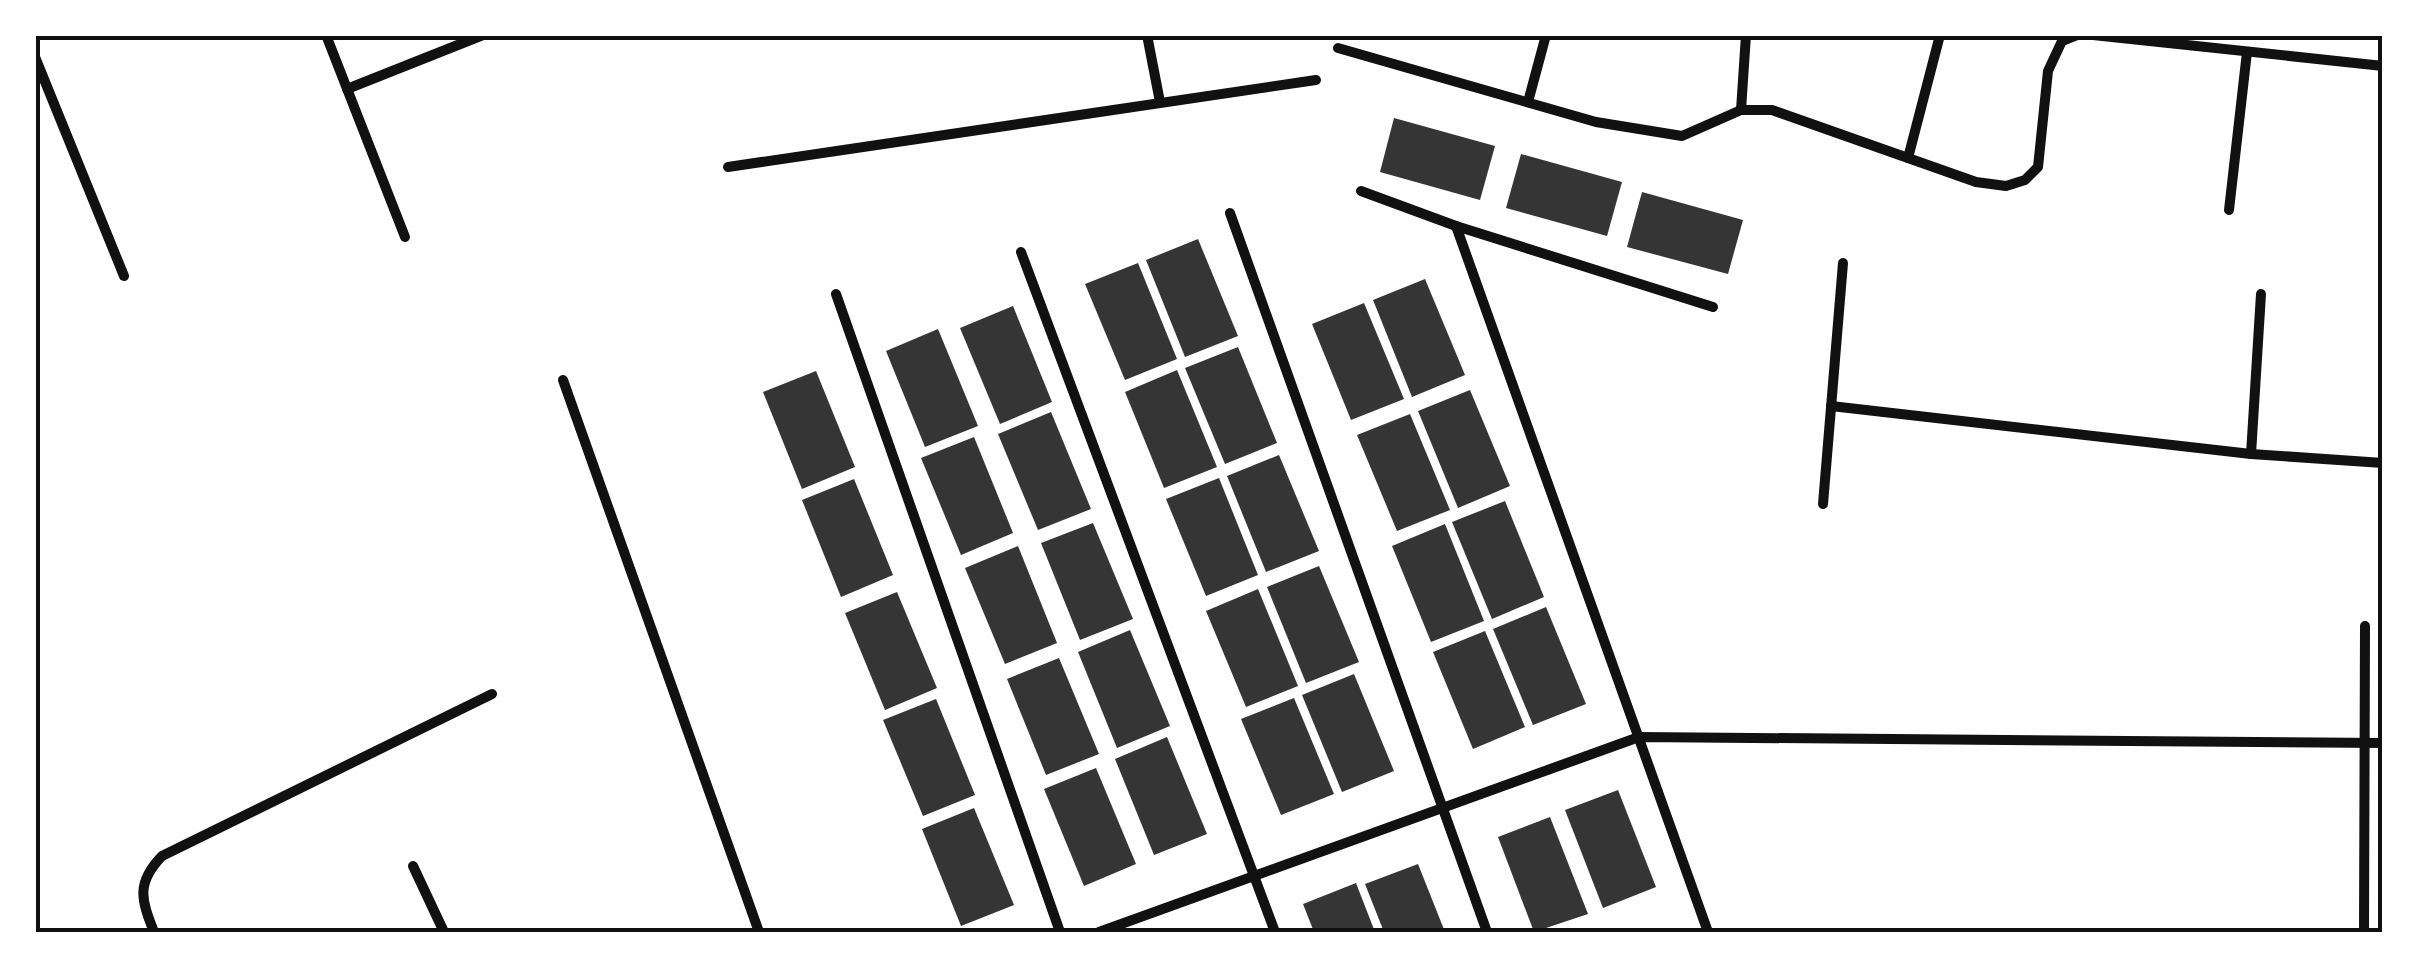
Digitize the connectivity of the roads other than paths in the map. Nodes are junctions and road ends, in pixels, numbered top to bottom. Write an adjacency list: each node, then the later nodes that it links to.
1 (326, 35): 14 (street)
2 (483, 35): 14 (street)
3 (1147, 35): 15 (street)
4 (1546, 35): 16 (street)
5 (1746, 35): 17 (street)
6 (1940, 35): 18 (street)
7 (2077, 35): 18 (street)
8 (2093, 35): 10 (street)
9 (1338, 48): 16 (street)
10 (2247, 52): 12 (street); 21 (street)
11 (35, 57): 27 (street)
12 (2383, 66)
13 (1316, 80): 15 (street)
14 (347, 89): 24 (street)
15 (1160, 102): 19 (street)
16 (1528, 102): 17 (street)
17 (1742, 110): 18 (street)
18 (1908, 158)
19 (728, 167)
20 (1361, 191): 23 (street)
21 (2229, 210)
22 (1230, 213): 41 (street)
23 (1456, 226): 30 (street); 38 (street)
24 (405, 237)
25 (1021, 252): 43 (street)
26 (1843, 263): 32 (street)
27 (124, 276)
28 (836, 294): 47 (street)
29 (2261, 294): 33 (street)
30 (1713, 307)
31 (563, 380): 46 (street)
32 (1831, 406): 33 (street); 35 (street)
33 (2252, 454): 34 (street)
34 (2383, 463)
35 (1822, 504)
36 (2365, 626): 39 (street)
37 (492, 694): 44 (street)
38 (1639, 738): 39 (street); 41 (street); 51 (street)
39 (2364, 743): 40 (street); 52 (street)
40 (2383, 743)
41 (1444, 808): 43 (street); 50 (street)
42 (413, 866): 45 (street)
43 (1254, 876): 48 (street); 49 (street)
44 (154, 932)
45 (444, 932)
46 (760, 932)
47 (1060, 932)
48 (1099, 932)
49 (1274, 932)
50 (1488, 932)
51 (1708, 932)
52 (2364, 932)

